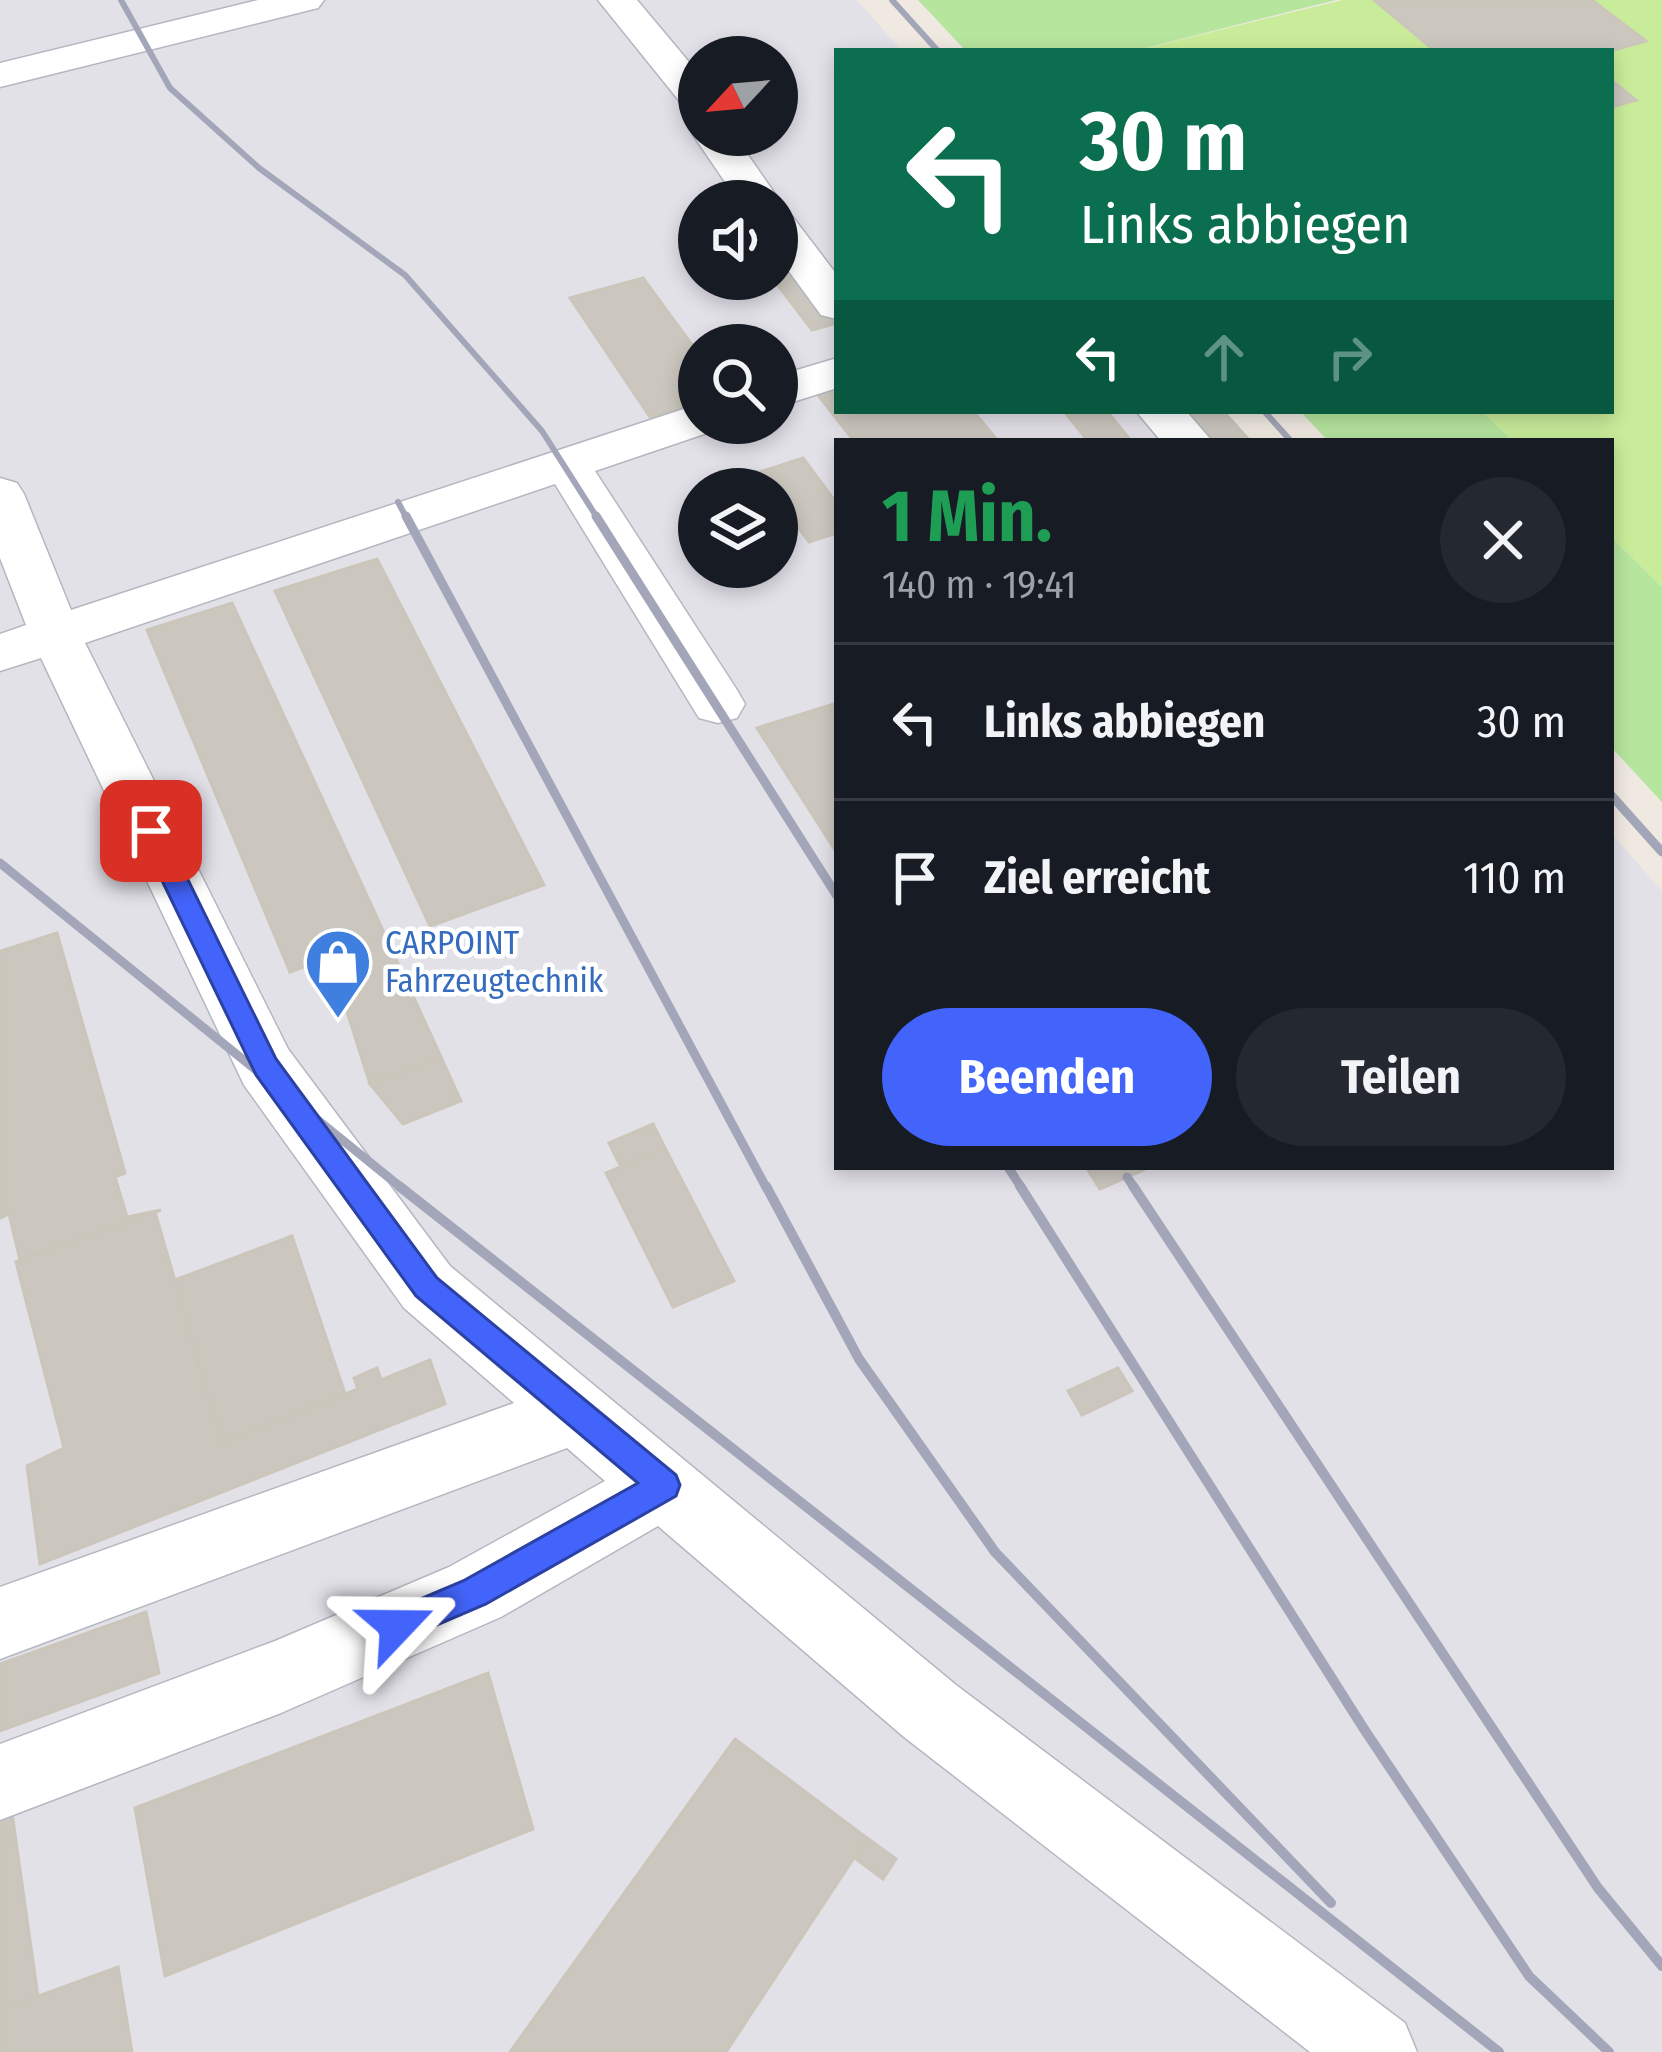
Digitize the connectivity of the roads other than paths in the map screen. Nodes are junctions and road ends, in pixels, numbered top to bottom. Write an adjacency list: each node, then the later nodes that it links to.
1 (305, 0): 4 (lane)
2 (617, 0): 3 (lane)
3 (678, 74)
4 (0, 75)
5 (798, 253): 6 (lane)
6 (834, 300)
7 (834, 373): 8 (lane)
8 (798, 385)
9 (1162, 414): 11 (lane)
10 (678, 425): 12 (lane)
11 (1185, 438)
12 (566, 463): 14 (lane); 16 (lane)
13 (0, 494): 14 (lane)
14 (55, 634): 15 (lane); 17 (lane)
15 (0, 653)
16 (718, 704)
17 (578, 1412): 18 (lane); 19 (lane)
18 (664, 1485): 20 (lane); 21 (lane)
19 (0, 1623)
20 (0, 1782)
21 (1376, 2052)

